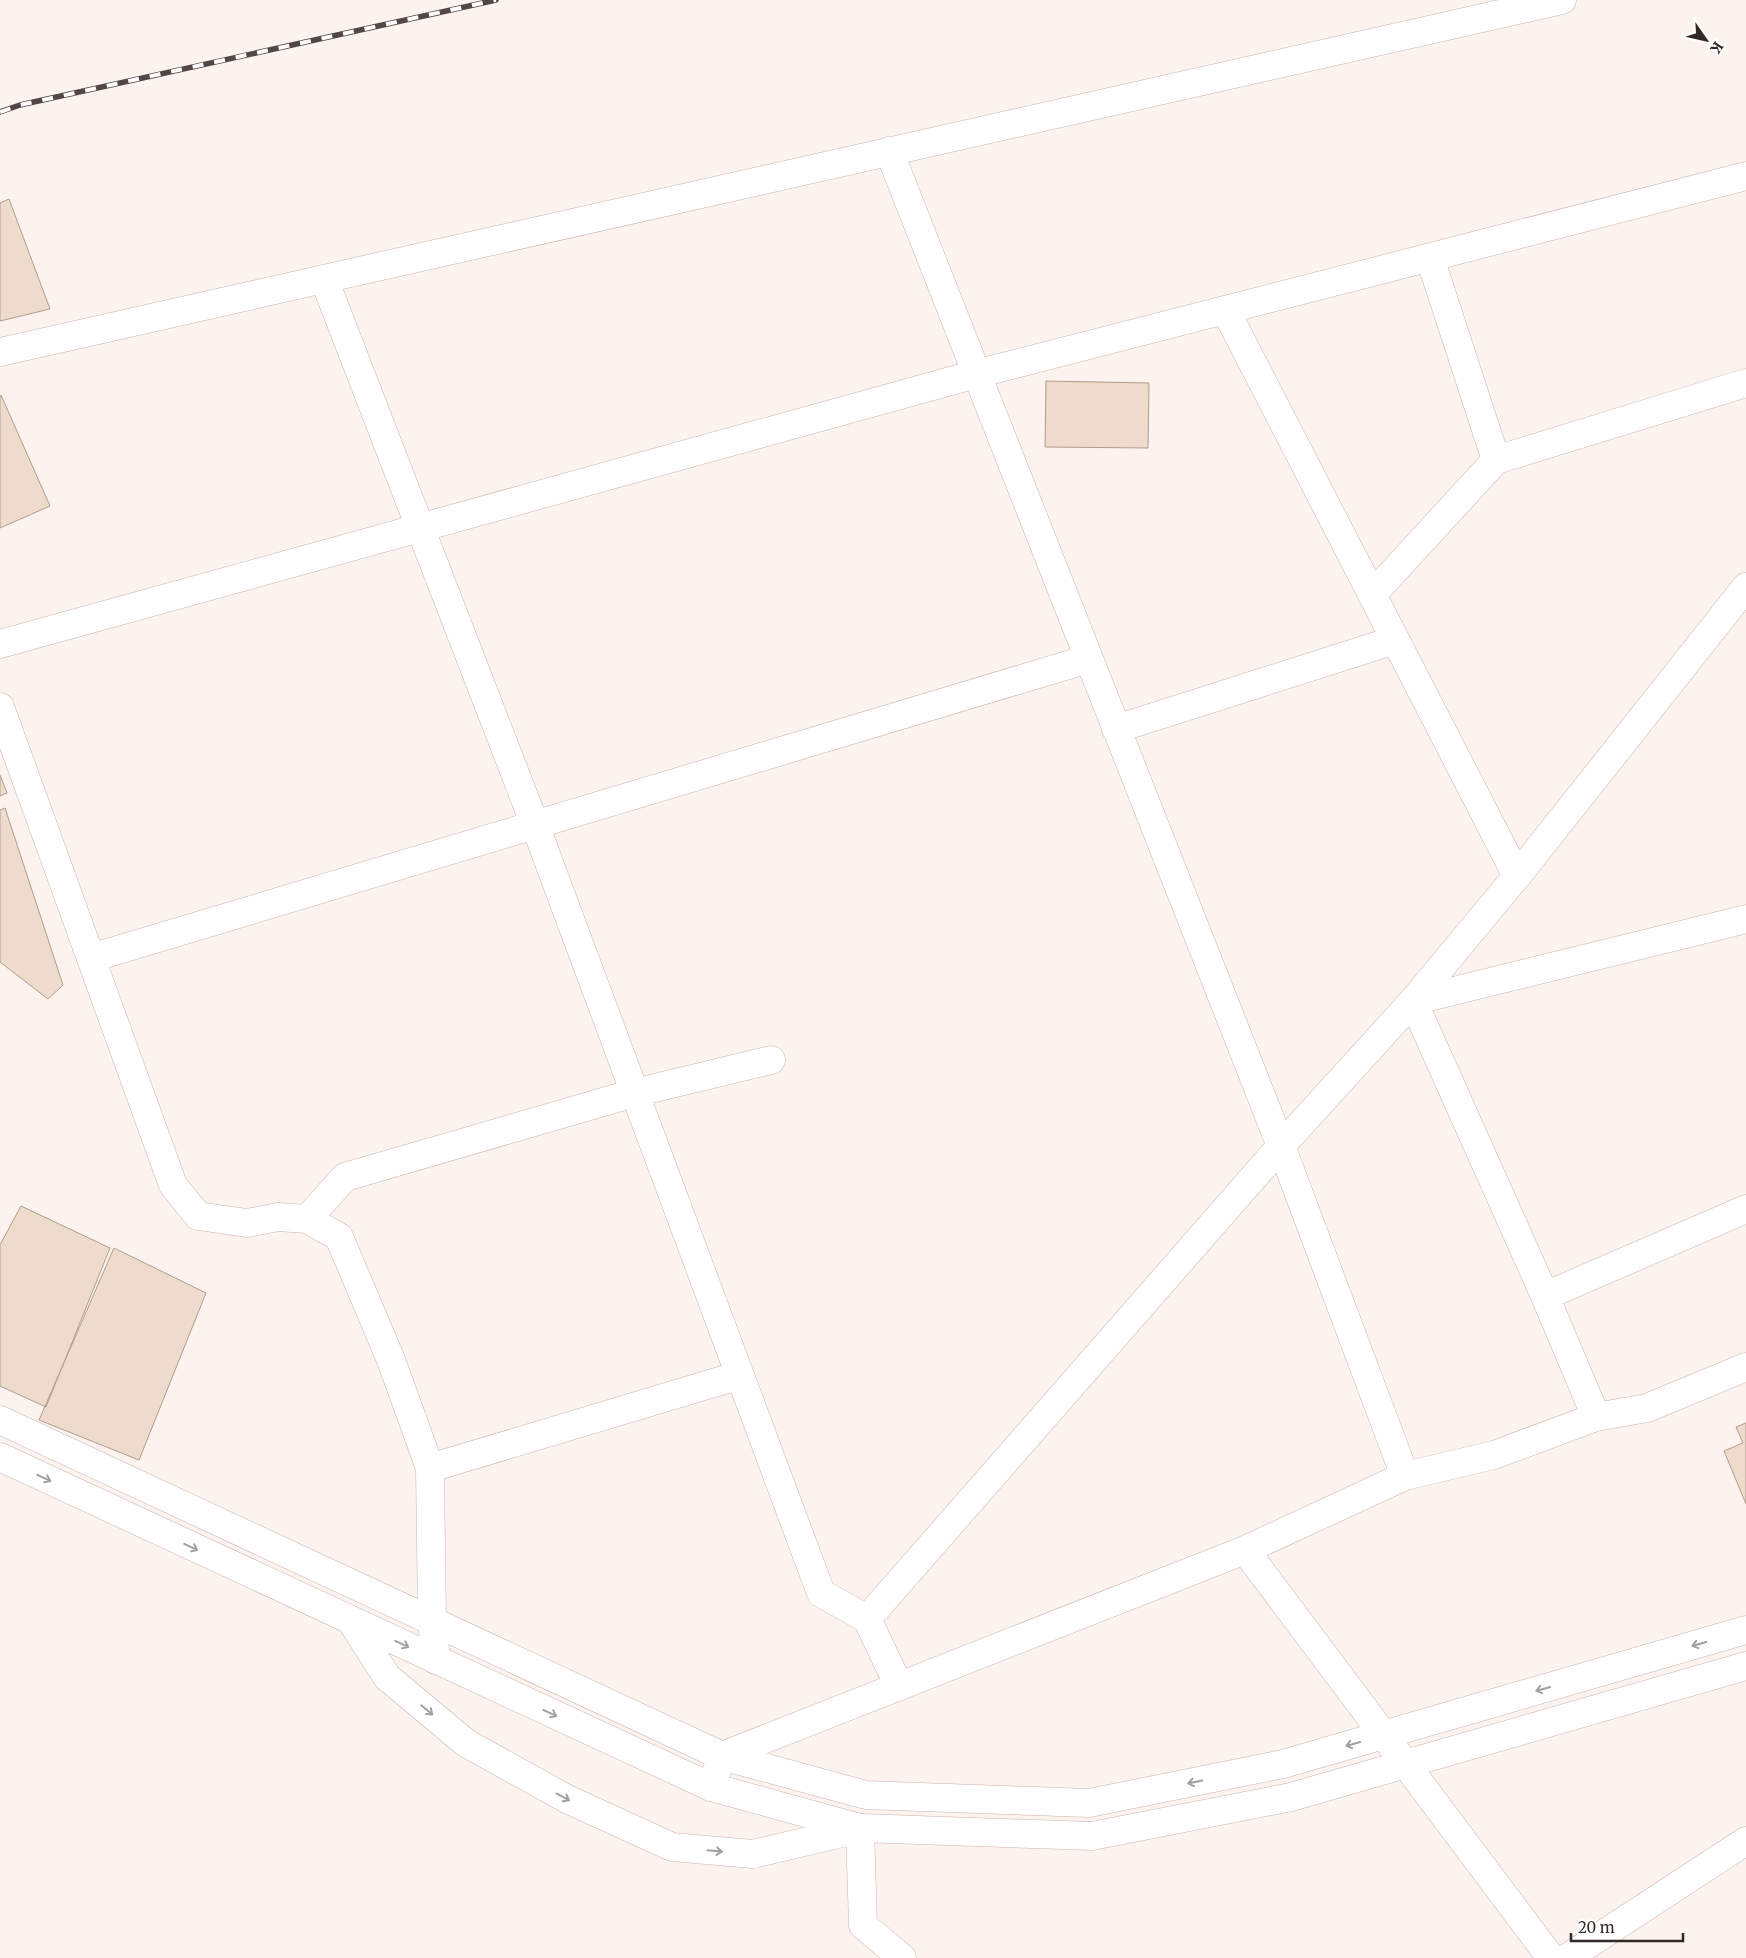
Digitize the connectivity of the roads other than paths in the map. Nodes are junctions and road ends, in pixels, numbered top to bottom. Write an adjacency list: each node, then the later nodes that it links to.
1 (1562, 0): 2 (street)
2 (888, 151): 5 (street); 8 (street)
3 (1746, 176): 4 (street)
4 (1430, 258): 6 (street); 10 (street)
5 (324, 279): 7 (street); 11 (street)
6 (1226, 311): 8 (street); 13 (street)
7 (0, 352)
8 (976, 374): 11 (street); 16 (street)
9 (1746, 383): 10 (street)
10 (1496, 460): 13 (street)
11 (420, 528): 15 (street); 19 (street)
12 (1746, 587): 20 (street)
13 (1372, 595): 14 (street)
14 (1395, 640): 18 (street); 20 (street)
15 (0, 644)
16 (1088, 659): 18 (street); 19 (street)
17 (0, 707): 22 (street)
18 (1116, 729): 26 (street)
19 (535, 825): 22 (street); 25 (street)
20 (1517, 876): 23 (street)
21 (1746, 919): 23 (street)
22 (92, 958): 28 (street)
23 (1413, 1001): 26 (street); 29 (street)
24 (771, 1060): 25 (street)
25 (634, 1092): 28 (street); 31 (street)
26 (1281, 1146): 36 (street); 38 (street)
27 (1746, 1209): 29 (street)
28 (307, 1219): 35 (street)
29 (1545, 1296): 32 (street)
30 (1746, 1367): 32 (street)
31 (740, 1375): 35 (street); 38 (street)
32 (1596, 1417): 36 (street)
33 (0, 1420): 40 (street)
34 (0, 1458): 39 (street, one-way to 39)
35 (430, 1468): 40 (street)
36 (1405, 1476): 37 (street)
37 (1245, 1550): 44 (street); 45 (street)
38 (867, 1619): 44 (street)
39 (351, 1621): 42 (street, one-way to 42); 49 (street, one-way to 49)
40 (432, 1621): 42 (street); 46 (street)
41 (1746, 1630): 45 (street, one-way to 45)
42 (436, 1660): 48 (street, one-way to 48)
43 (1746, 1666): 47 (street)
44 (899, 1686): 46 (street)
45 (1384, 1735): 46 (street, one-way to 46); 47 (street)
46 (722, 1756): 48 (street)
47 (1407, 1765): 49 (street); 52 (street)
48 (711, 1787): 49 (street)
49 (860, 1828): 51 (street)
50 (1746, 1841): 53 (street)
51 (902, 1958)
52 (1551, 1958)
53 (1567, 1958)

